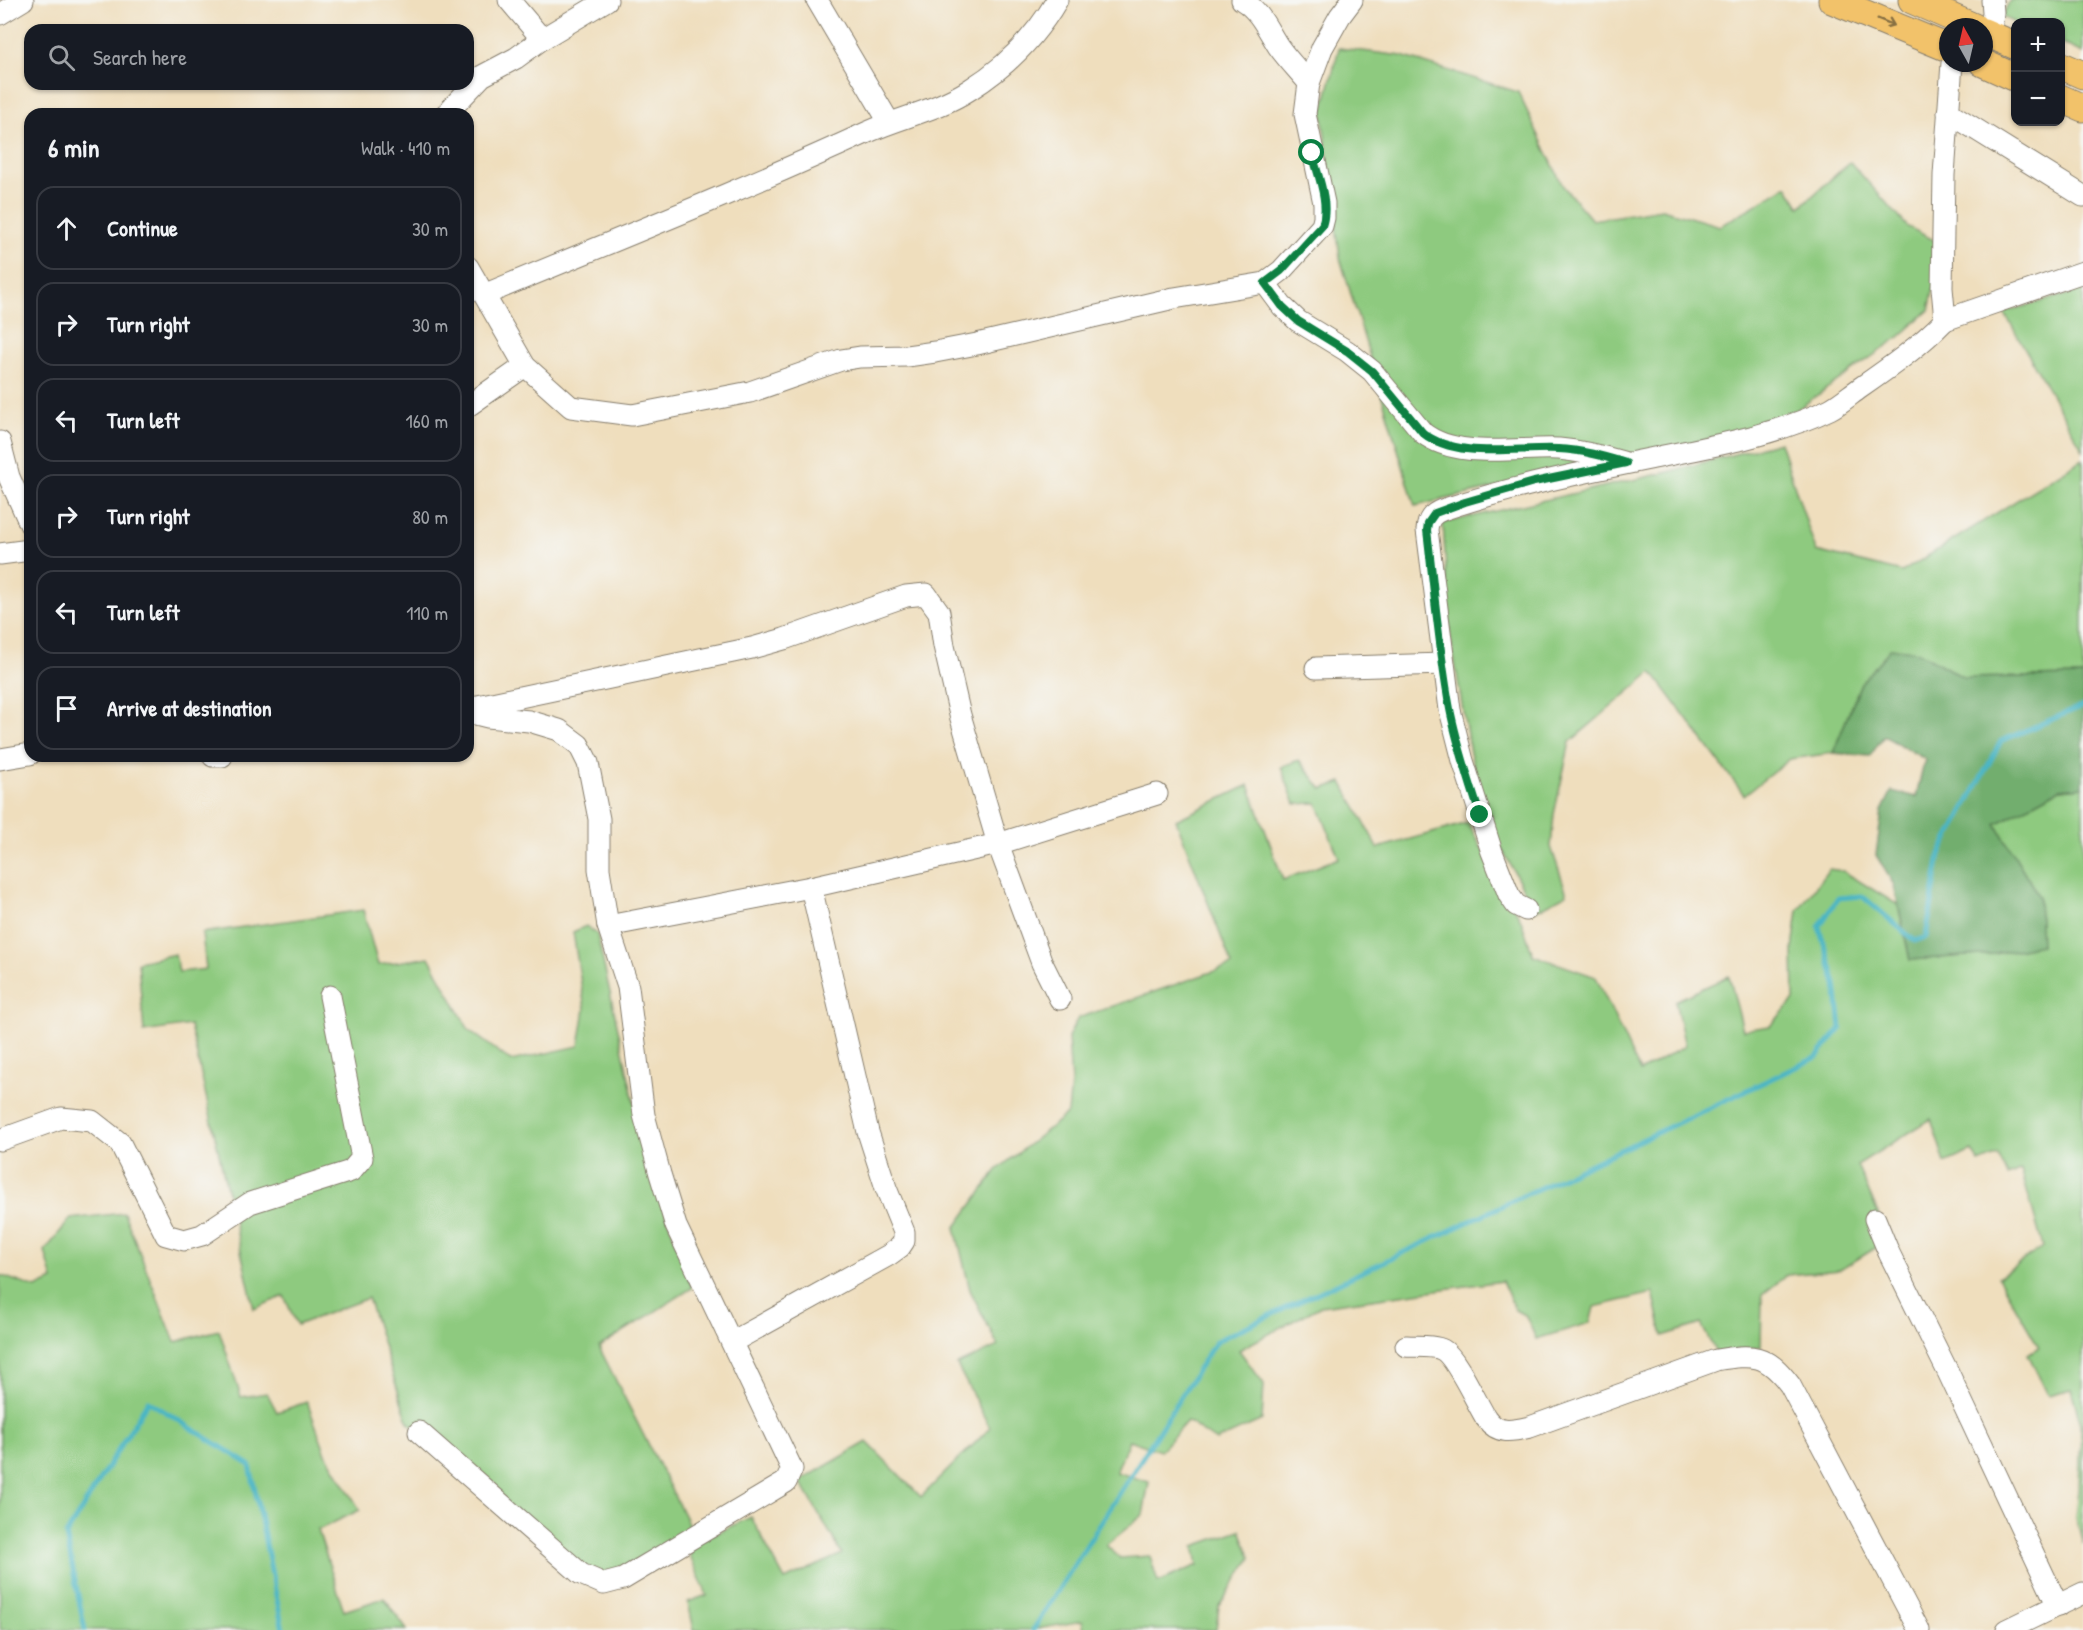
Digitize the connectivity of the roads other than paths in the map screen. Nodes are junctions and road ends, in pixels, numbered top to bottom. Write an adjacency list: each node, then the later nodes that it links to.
1 (23, 0): 11 (street)
2 (509, 0): 15 (street)
3 (607, 0): 15 (street)
4 (818, 0): 30 (street)
5 (1056, 0): 30 (street)
6 (1242, 0): 23 (street)
7 (1352, 0): 23 (street)
8 (1832, 0): 17 (main road, one-way to 17)
9 (1912, 0): 12 (main road)
10 (1992, 0): 13 (street)
11 (0, 14)
12 (1953, 18)
13 (1987, 18)
14 (1993, 35): 16 (main road)
15 (542, 39): 24 (street)
16 (2011, 43)
17 (1939, 44)
18 (2065, 67): 21 (main road)
19 (1993, 68): 22 (main road)
20 (1951, 72): 29 (street)
21 (2083, 75)
22 (2011, 76)
23 (1309, 83): 34 (street)
24 (474, 84)
25 (469, 90): 27 (street)
26 (2065, 100): 28 (main road)
27 (452, 108)
28 (2083, 108)
29 (1948, 112): 31 (street); 36 (street)
30 (889, 122): 35 (street)
31 (2083, 196)
32 (2083, 272): 36 (street)
33 (474, 276): 35 (street)
34 (1265, 283): 37 (street); 40 (street)
35 (486, 294): 37 (street)
36 (1945, 320): 40 (street)
37 (525, 366): 38 (street)
38 (474, 402)
39 (0, 442): 41 (street)
40 (1626, 463): 45 (street)
41 (8, 492): 42 (street)
42 (24, 515)
43 (24, 551): 44 (street)
44 (0, 554)
45 (1443, 664): 46 (street); 54 (street)
46 (1316, 668)
47 (474, 709): 52 (street)
48 (474, 712): 55 (street)
49 (24, 755): 50 (street)
50 (0, 759)
51 (1157, 794): 52 (street)
52 (998, 844): 53 (street); 57 (street)
53 (811, 887): 55 (street); 60 (street)
54 (1526, 910)
55 (609, 926): 60 (street)
56 (330, 996): 58 (street)
57 (1060, 999)
58 (0, 1140)
59 (1875, 1220): 64 (street)
60 (732, 1342): 62 (street)
61 (1406, 1346): 65 (street)
62 (419, 1432)
63 (2083, 1593): 64 (street)
64 (2058, 1606): 66 (street)
65 (1919, 1630)
66 (2007, 1630)

